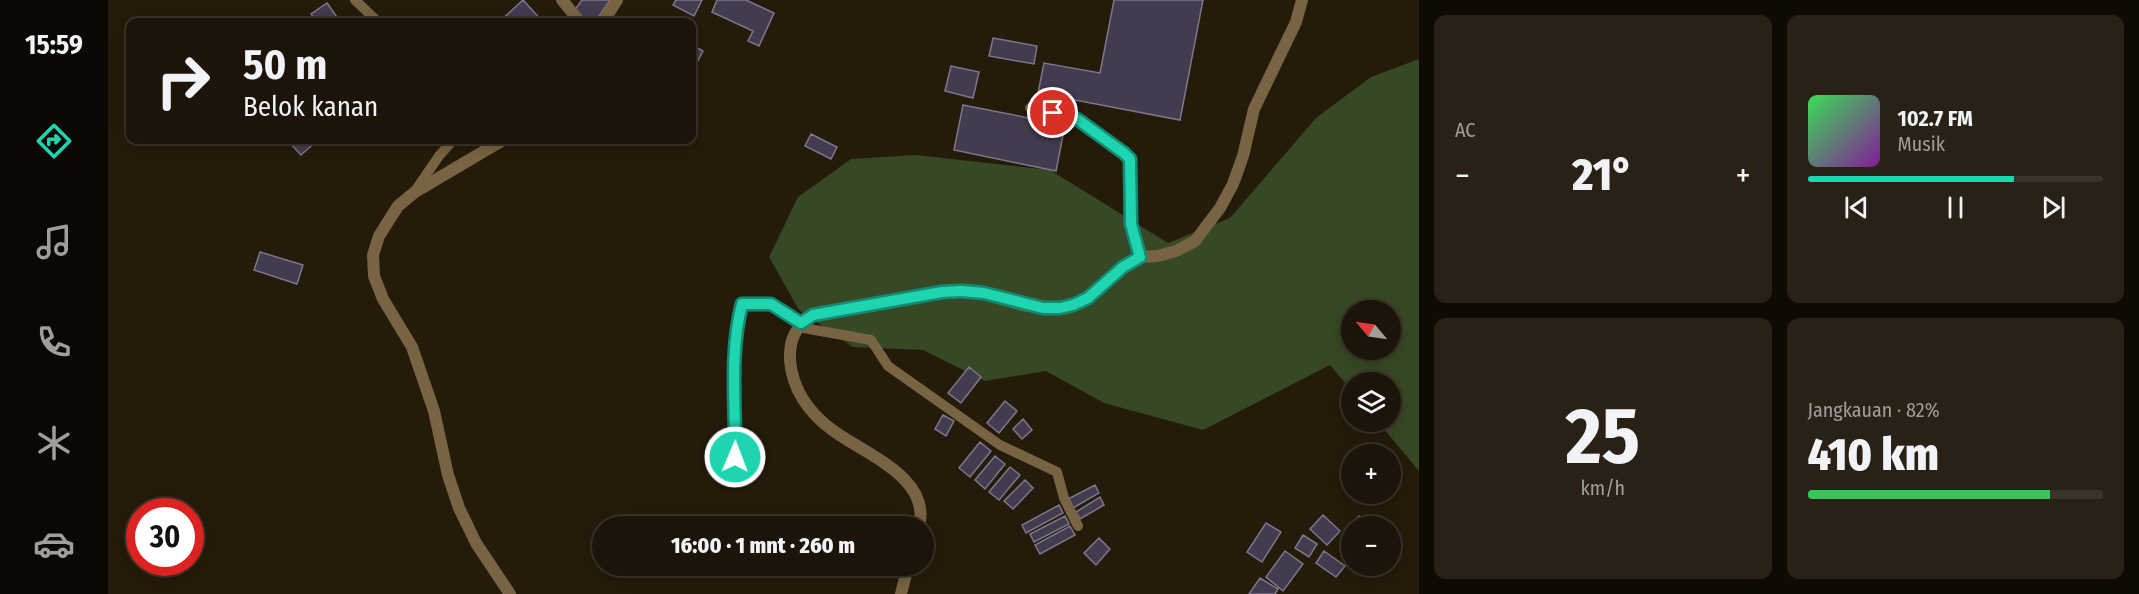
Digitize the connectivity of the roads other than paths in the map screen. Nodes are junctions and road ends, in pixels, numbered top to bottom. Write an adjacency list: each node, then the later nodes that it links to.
1 (355, 0): 5 (lane)
2 (562, 0): 6 (street)
3 (617, 0): 7 (street)
4 (1302, 0): 12 (street)
5 (374, 18)
6 (577, 18)
7 (606, 18)
8 (1030, 108): 12 (lane)
9 (450, 144): 11 (lane)
10 (496, 144): 11 (street)
11 (415, 192): 18 (street)
12 (1140, 257): 13 (street)
13 (799, 325): 14 (street); 15 (street); 16 (lane)
14 (735, 457)
15 (921, 516)
16 (1078, 526)
17 (906, 576): 19 (street)
18 (510, 594)
19 (901, 594)

